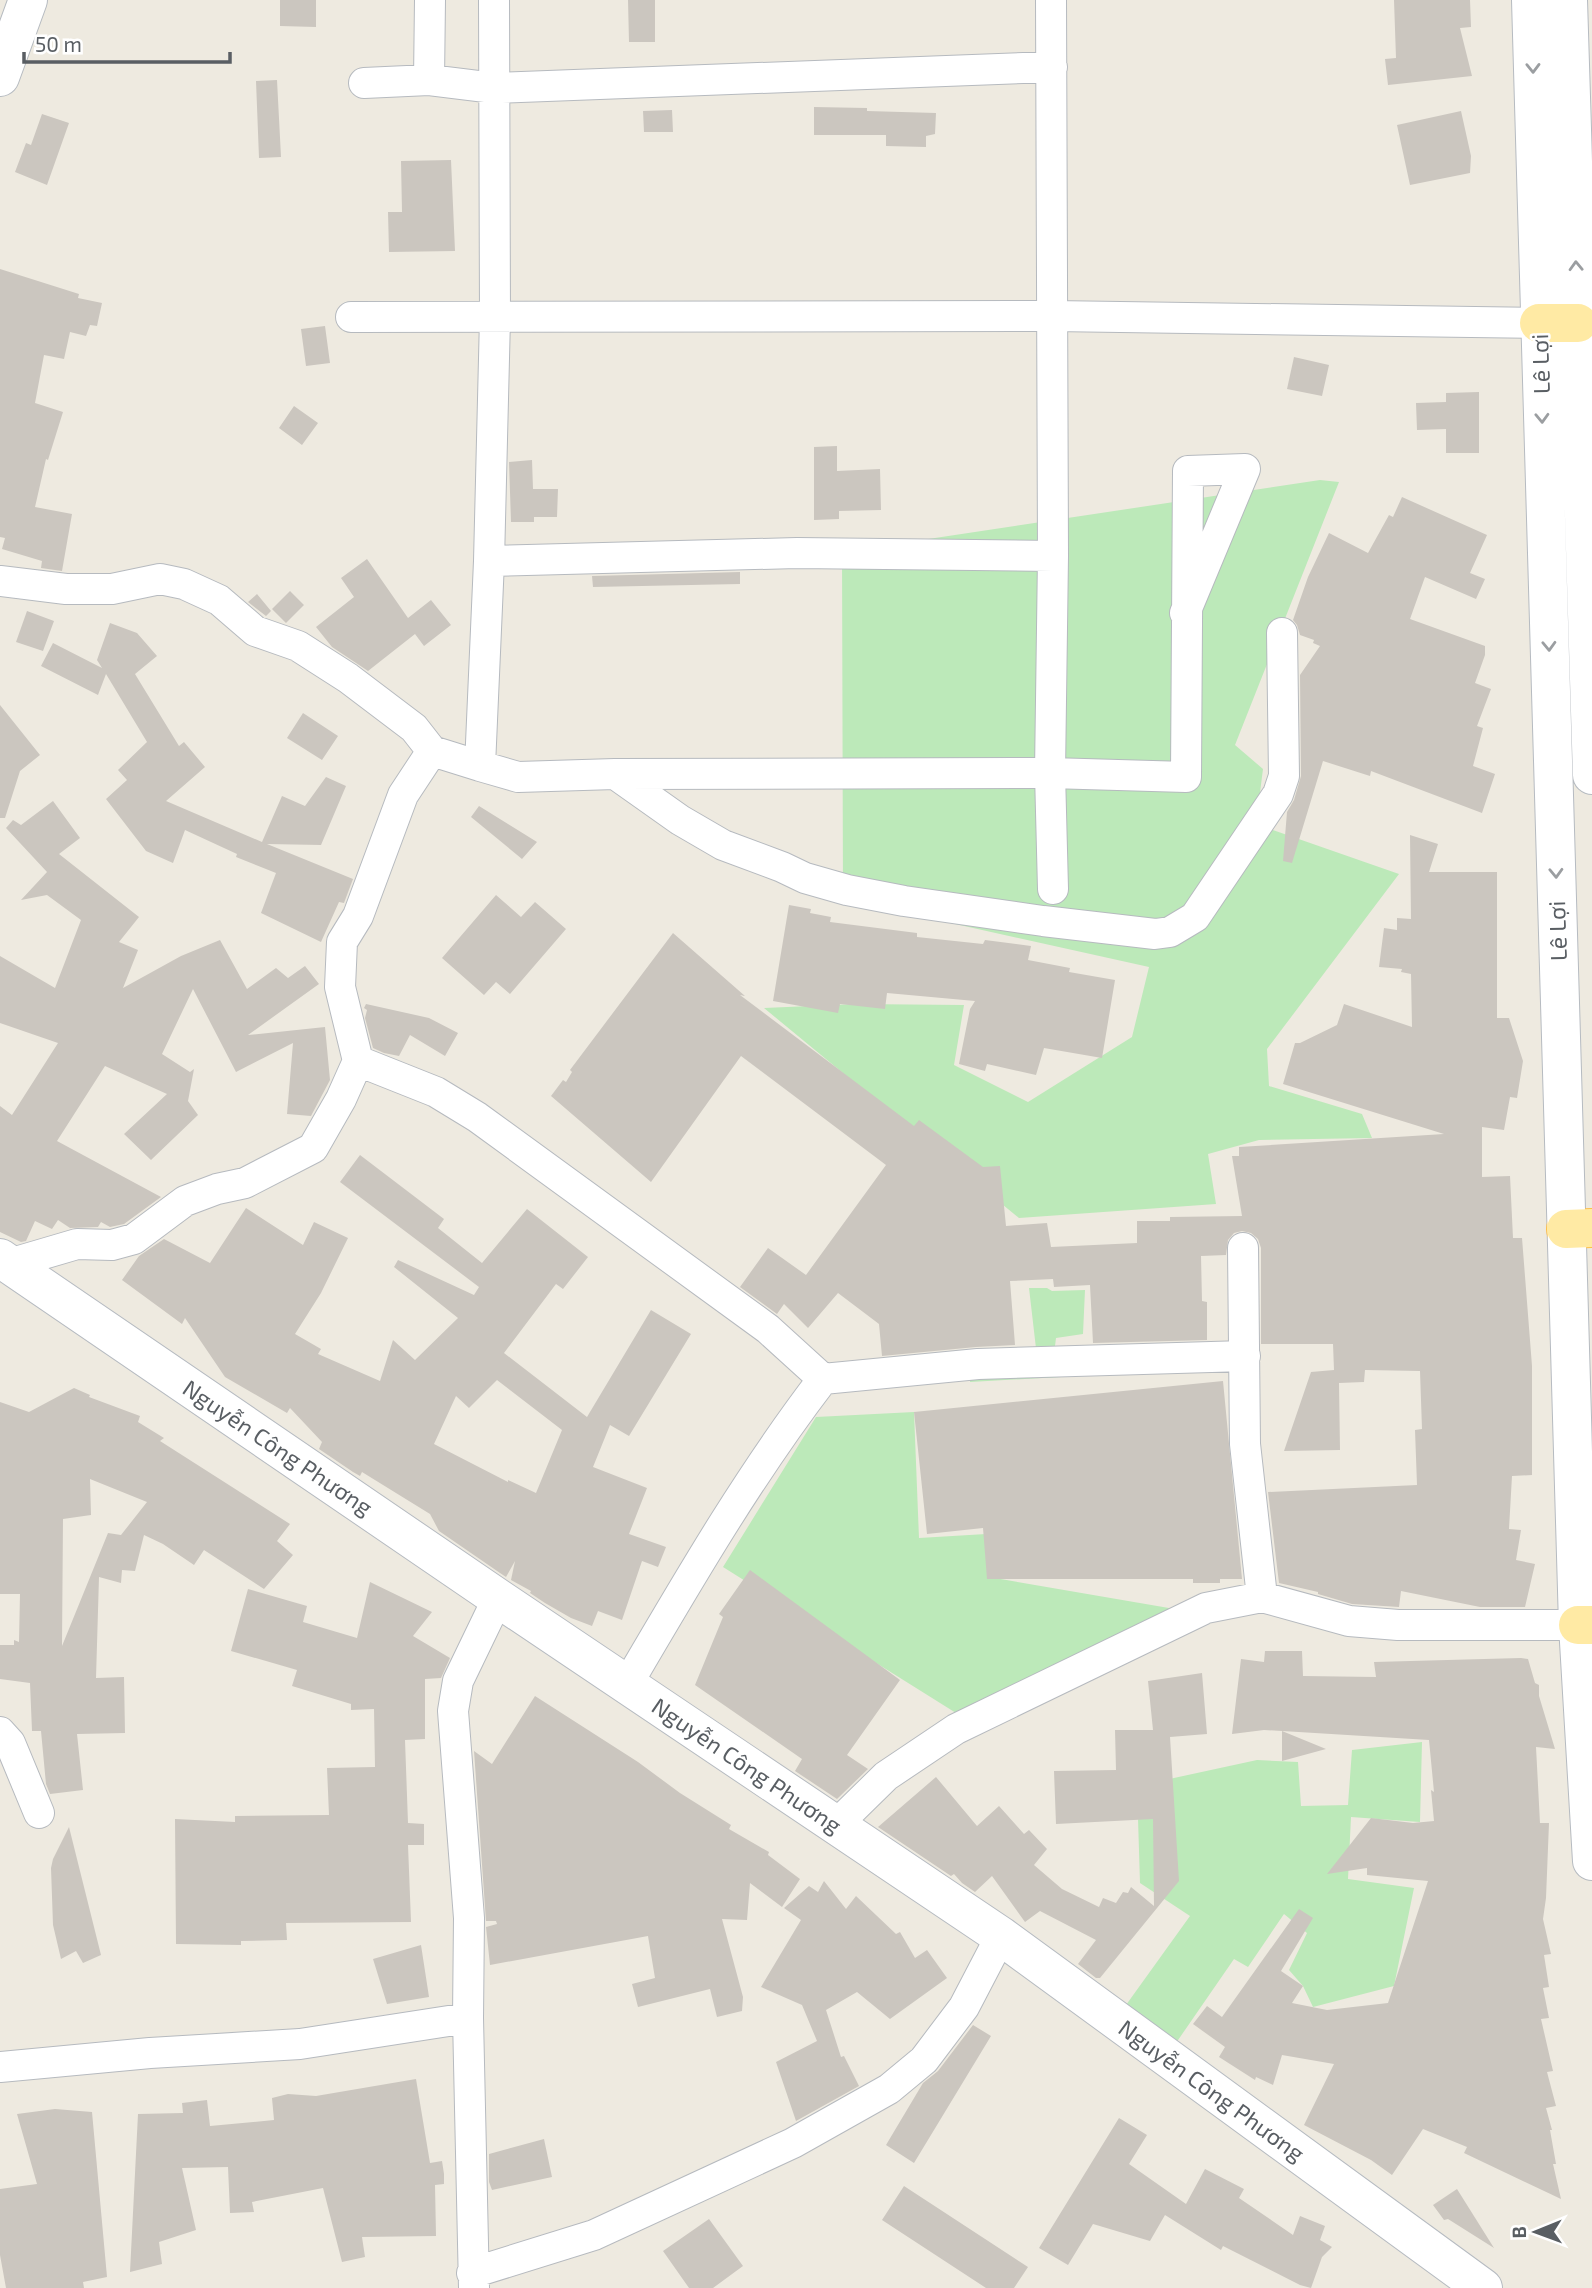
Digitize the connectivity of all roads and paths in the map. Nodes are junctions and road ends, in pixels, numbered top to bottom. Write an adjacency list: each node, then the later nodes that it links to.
1 (28, 0): 8 (main road)
2 (430, 0): 9 (street)
3 (494, 0): 11 (street)
4 (1051, 0): 7 (street)
5 (1531, 0): 16 (main road, Lê Lợi, one-way to 16)
6 (1568, 0): 12 (main road, Lê Lợi)
7 (1052, 67): 11 (street); 13 (street)
8 (0, 77)
9 (429, 80): 10 (street); 11 (street)
10 (364, 82)
11 (494, 88): 15 (street)
12 (1581, 100): 17 (main road, Lê Lợi, one-way to 12)
13 (1053, 316): 15 (street); 16 (street); 18 (street)
14 (351, 317): 15 (street)
15 (495, 318): 19 (street)
16 (1539, 323): 17 (main road); 30 (main road, Lê Lợi, one-way to 30)
17 (1577, 323): 27 (main road, Lê Lợi)
18 (1053, 556): 19 (street); 25 (street)
19 (489, 561): 24 (street)
20 (0, 581): 23 (street)
21 (1185, 612): 25 (street)
22 (1282, 633): 26 (street)
23 (432, 751): 24 (street); 29 (street)
24 (480, 766): 26 (street)
25 (1050, 773): 26 (street); 28 (street)
26 (615, 774)
27 (1592, 775)
28 (1053, 890)
29 (358, 1061): 32 (street); 34 (street)
30 (1579, 1228): 37 (main road, Lê Lợi)
31 (1243, 1248): 33 (street)
32 (5, 1261): 36 (main road, Nguyễn Công Phương)
33 (1245, 1356): 34 (street); 35 (street)
34 (823, 1378): 38 (street)
35 (1262, 1597): 37 (street); 41 (street)
36 (498, 1598): 38 (main road, Nguyễn Công Phương); 44 (street)
37 (1585, 1625): 42 (main road, Lê Lợi)
38 (628, 1683): 41 (main road, Nguyễn Công Phương)
39 (0, 1732): 40 (street)
40 (38, 1813)
41 (835, 1826): 43 (main road, Nguyễn Công Phương)
42 (1592, 1861)
43 (1001, 1936): 46 (street); 47 (main road, Nguyễn Công Phương)
44 (468, 2018): 45 (street); 46 (street)
45 (0, 2067)
46 (473, 2280)
47 (1483, 2288)

